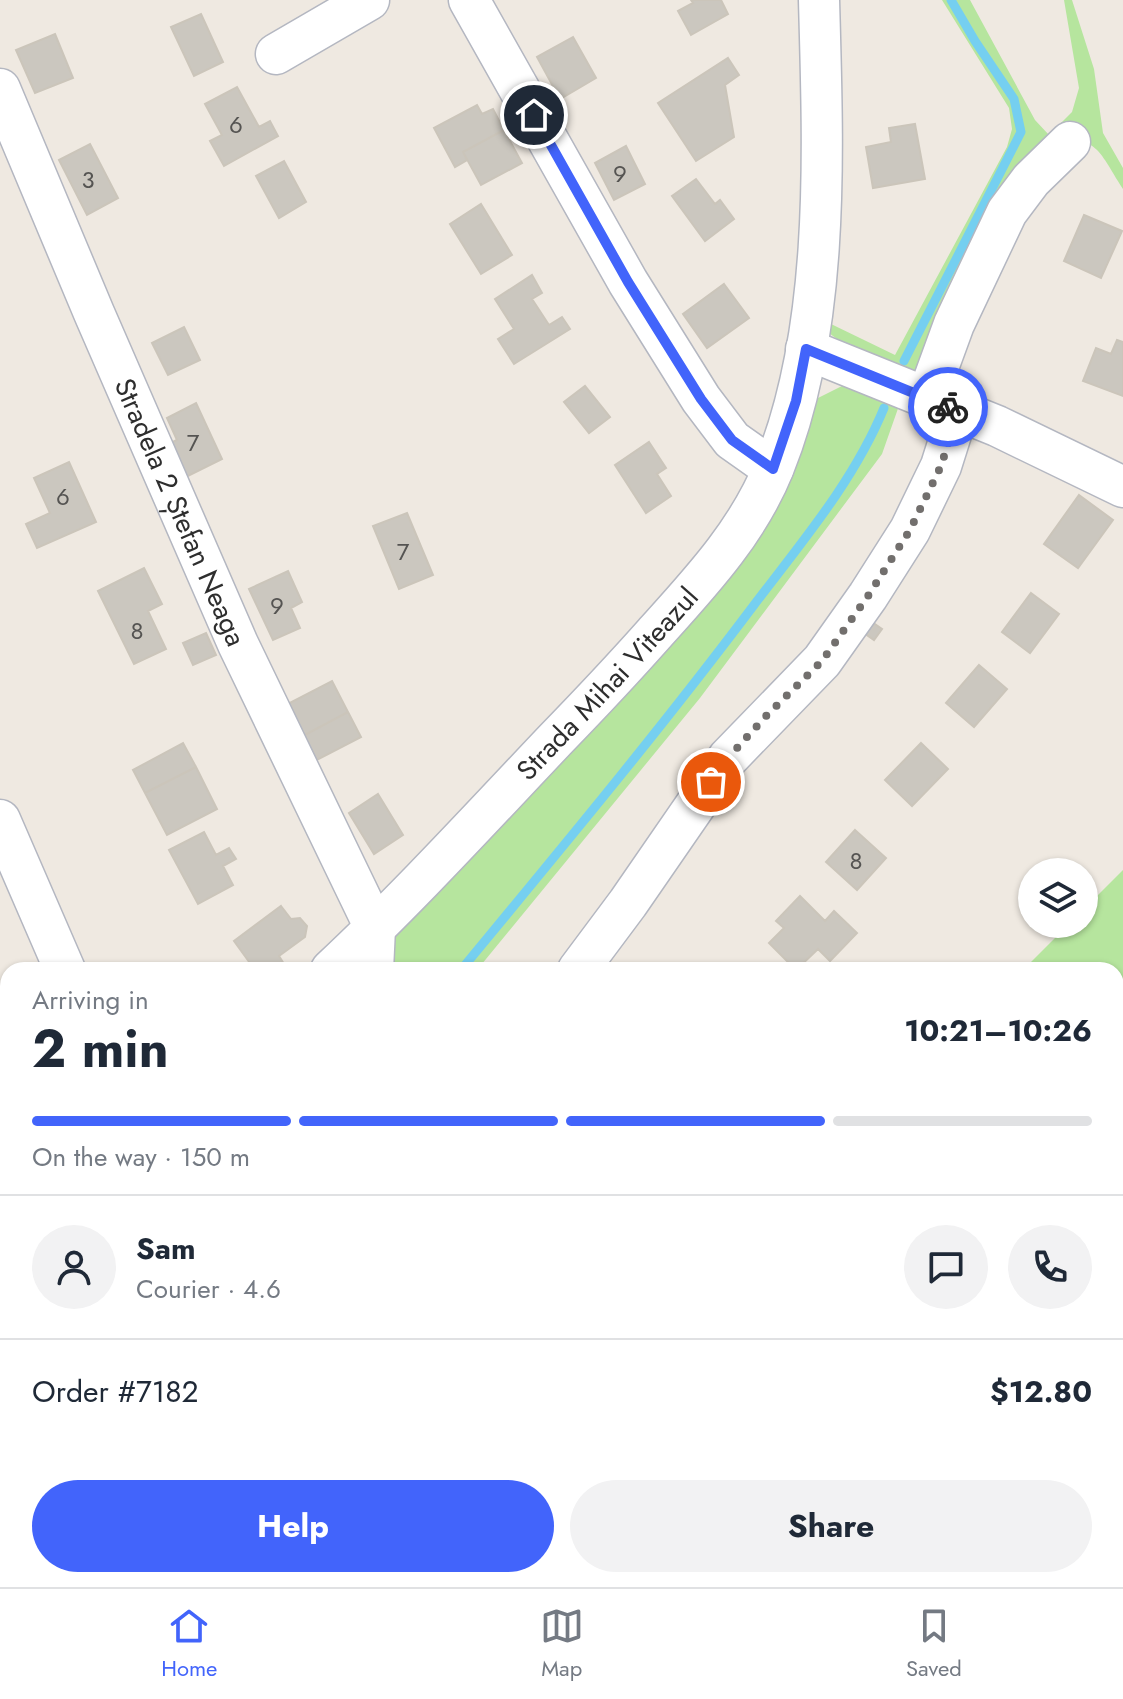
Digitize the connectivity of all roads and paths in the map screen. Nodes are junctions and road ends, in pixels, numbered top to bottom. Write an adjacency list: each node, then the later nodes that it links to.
1 (369, 0): 4 (street)
2 (469, 0): 9 (street)
3 (819, 0): 7 (street, Strada Mihai Viteazul)
4 (276, 54)
5 (0, 89): 12 (street, Stradela 2 Ștefan Neaga)
6 (1070, 142): 8 (street)
7 (806, 349): 8 (street); 9 (street, Strada Mihai Viteazul)
8 (942, 405): 10 (street); 16 (street)
9 (773, 469): 12 (street, Strada Mihai Viteazul)
10 (1123, 487)
11 (0, 820): 13 (street)
12 (375, 928): 14 (street, Strada Mihai Viteazul); 15 (street)
13 (62, 962)
14 (339, 962)
15 (373, 962)
16 (584, 962)

